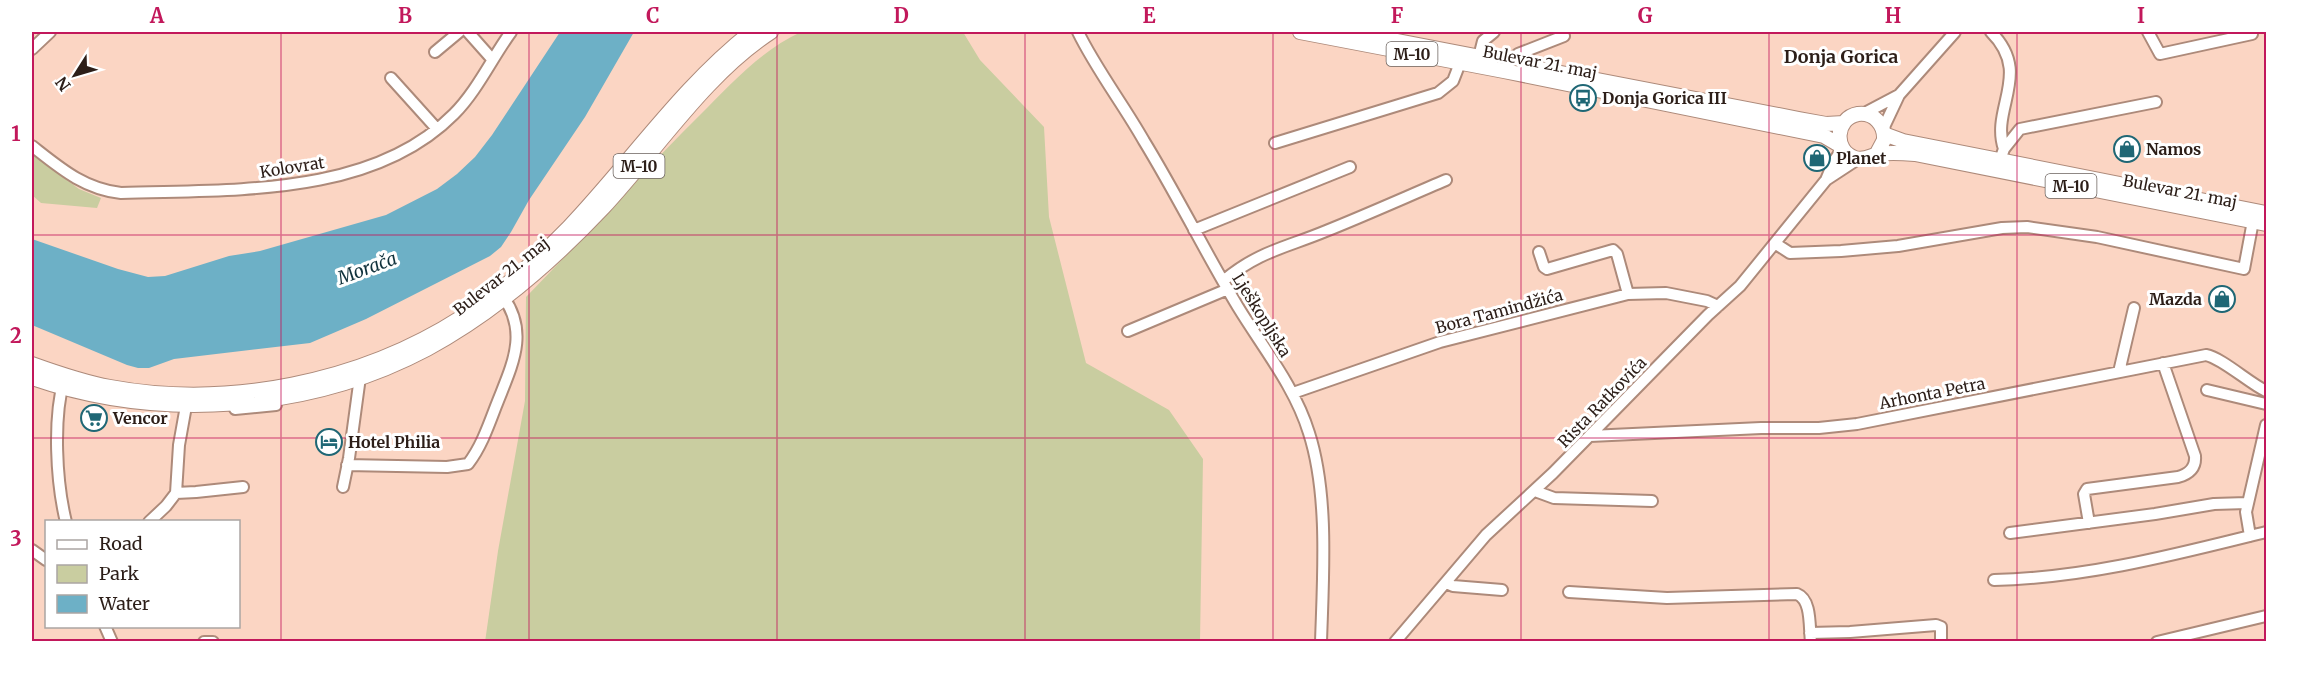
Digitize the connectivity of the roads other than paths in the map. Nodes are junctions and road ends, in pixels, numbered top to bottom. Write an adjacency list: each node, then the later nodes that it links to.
1 (50, 32): 16 (street)
2 (459, 32): 17 (street)
3 (468, 32): 19 (street)
4 (511, 32): 19 (street, Kolovrat)
5 (751, 32): 44 (main road, Bulevar 21. maj / M-10)
6 (771, 32): 44 (main road, Bulevar 21. maj / M-10)
7 (1078, 32): 40 (street, Lješkopljska)
8 (1300, 32): 20 (main road, Bulevar 21. maj / M-10)
9 (1351, 32): 18 (main road, Bulevar 21. maj / M-10)
10 (1494, 32): 18 (street)
11 (1955, 32): 23 (street)
12 (1991, 32): 33 (street)
13 (2148, 32): 14 (street)
14 (2252, 34)
15 (1564, 36): 21 (street)
16 (32, 49)
17 (435, 52)
18 (1479, 57): 21 (main road, Bulevar 21. maj / M-10)
19 (492, 59): 27 (street, Kolovrat)
20 (1460, 63): 29 (street); 31 (main road, Bulevar 21. maj / M-10)
21 (1509, 63): 26 (main road, Bulevar 21. maj / M-10)
22 (391, 78): 27 (street)
23 (1899, 95): 25 (street); 28 (street)
24 (2156, 102): 33 (street)
25 (1863, 114): 26 (main road, Bulevar 21. maj / M-10); 28 (main road, Bulevar 21. maj / M-10)
26 (1844, 123): 31 (main road)
27 (437, 129): 30 (street, Kolovrat)
28 (1884, 131): 32 (main road); 33 (main road, Bulevar 21. maj / M-10)
29 (1275, 143)
30 (32, 146)
31 (1842, 147): 34 (main road, Bulevar 21. maj / M-10); 37 (street, Rista Ratkovića)
32 (1876, 155): 34 (main road, Bulevar 21. maj / M-10); 39 (main road, Bulevar 21. maj / M-10)
33 (2002, 155): 38 (main road, Bulevar 21. maj / M-10)
34 (1858, 159): 37 (street, Rista Ratkovića)
35 (1350, 167): 40 (street)
36 (1446, 180): 43 (street)
37 (1826, 180): 41 (street, Rista Ratkovića)
38 (2266, 213)
39 (2260, 223): 41 (street)
40 (1194, 230): 43 (street, Lješkopljska)
41 (1776, 244): 46 (street, Rista Ratkovića)
42 (1539, 252): 45 (street)
43 (1225, 285): 48 (street); 57 (street, Lješkopljska)
44 (501, 294): 53 (main road, Bulevar 21. maj / M-10); 54 (main road, Bulevar 21. maj / M-10); 62 (street)
45 (1628, 294): 46 (street, Bora Tamindžića); 57 (street, Bora Tamindžića)
46 (1718, 306): 61 (street, Rista Ratkovića)
47 (2134, 308): 51 (street)
48 (1128, 331)
49 (2163, 363): 51 (street, Arhonta Petra); 56 (street, Arhonta Petra); 71 (street)
50 (32, 364): 54 (main road, Bulevar 21. maj / M-10)
51 (2119, 372): 61 (street, Arhonta Petra)
52 (32, 378): 54 (main road, Bulevar 21. maj / M-10)
53 (359, 380): 59 (main road, Bulevar 21. maj / M-10); 62 (street)
54 (63, 382): 59 (main road, Bulevar 21. maj / M-10); 69 (street)
55 (2207, 390): 58 (street)
56 (2266, 391)
57 (1293, 393): 86 (street, Lješkopljska)
58 (2266, 404)
59 (186, 406): 66 (street)
60 (2266, 425): 68 (street)
61 (1590, 436): 65 (street, Rista Ratkovića)
62 (347, 465): 64 (street)
63 (243, 487): 66 (street)
64 (343, 487)
65 (1535, 491): 67 (street); 76 (street, Rista Ratkovića)
66 (176, 493): 70 (street)
67 (1652, 501)
68 (2247, 502): 71 (street); 74 (street)
69 (66, 520)
70 (151, 520)
71 (2088, 523): 73 (street)
72 (2266, 532): 74 (street)
73 (2010, 533)
74 (2250, 536): 75 (street)
75 (1994, 580)
76 (1446, 583): 77 (street); 87 (street, Rista Ratkovića)
77 (1502, 590)
78 (1569, 592): 82 (street)
79 (2266, 615): 89 (street)
80 (105, 628): 83 (street)
81 (1874, 636): 82 (street); 88 (street)
82 (1811, 637)
83 (112, 642)
84 (204, 642): 85 (street)
85 (213, 642)
86 (1320, 642)
87 (1395, 642)
88 (1941, 642)
89 (2157, 642)

